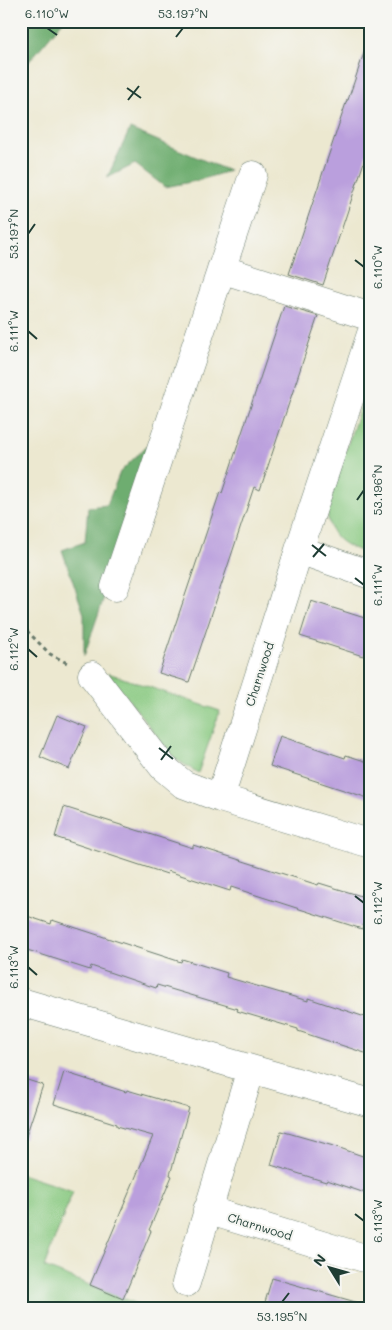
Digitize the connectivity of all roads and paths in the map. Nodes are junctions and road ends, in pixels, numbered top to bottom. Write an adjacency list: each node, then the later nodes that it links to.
1 (253, 175): 2 (street)
2 (221, 268): 3 (street); 7 (street)
3 (371, 317)
4 (371, 334): 5 (street, Charnwood)
5 (299, 550): 6 (street); 10 (street, Charnwood)
6 (371, 575)
7 (115, 587)
8 (21, 625): 9 (path)
9 (92, 675): 10 (street)
10 (220, 798): 11 (street)
11 (371, 844)
12 (21, 1002): 13 (street)
13 (251, 1069): 14 (street); 15 (street)
14 (371, 1103)
15 (207, 1210): 16 (street, Charnwood); 17 (street)
16 (371, 1260)
17 (186, 1282)

